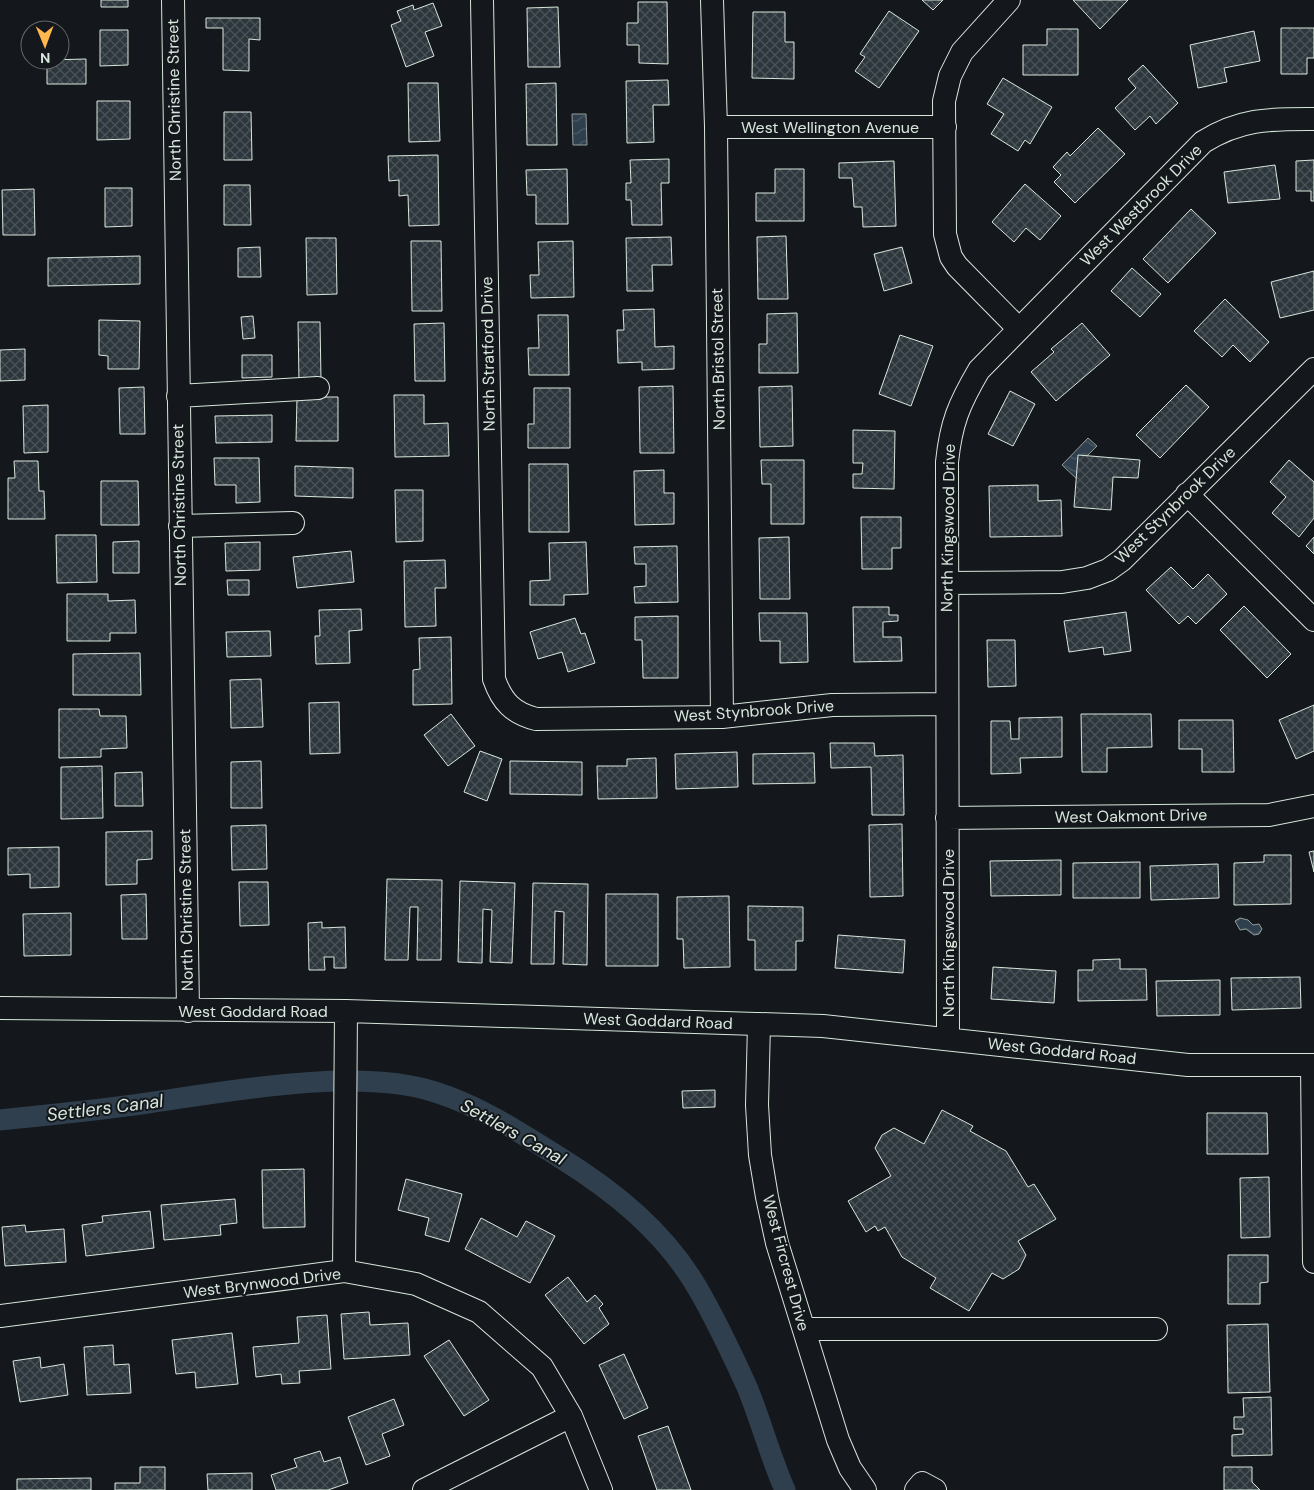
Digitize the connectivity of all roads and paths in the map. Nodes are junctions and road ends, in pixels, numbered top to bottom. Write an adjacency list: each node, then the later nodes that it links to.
1 (173, 0): 11 (street, North Christine Street)
2 (482, 0): 18 (street, North Stratford Drive)
3 (712, 0): 6 (street, North Bristol Street)
4 (1009, 0): 7 (street)
5 (1314, 119): 8 (street, West Westbrook Drive)
6 (716, 127): 7 (street, West Wellington Avenue); 19 (street, North Bristol Street)
7 (944, 127): 8 (street)
8 (1018, 328): 15 (street, North Kingswood Drive)
9 (1314, 368): 12 (street, West Stynbrook Drive)
10 (318, 388): 11 (street)
11 (178, 396): 14 (street, North Christine Street)
12 (1187, 494): 15 (street, West Stynbrook Drive); 16 (street)
13 (293, 523): 14 (street)
14 (180, 526): 23 (street, North Christine Street)
15 (948, 583): 17 (street, North Kingswood Drive)
16 (1314, 620)
17 (946, 704): 19 (street, West Stynbrook Drive); 21 (street, North Kingswood Drive)
18 (507, 705): 19 (street, West Stynbrook Drive)
19 (722, 717)
20 (1314, 806): 21 (street, West Oakmont Drive)
21 (947, 818): 26 (street, North Kingswood Drive)
22 (0, 1008): 23 (street, West Goddard Road)
23 (188, 1010): 24 (street, West Goddard Road)
24 (346, 1011): 25 (street, West Goddard Road); 29 (street)
25 (759, 1024): 26 (street, West Goddard Road); 32 (street, West Fircrest Drive)
26 (948, 1038): 27 (street, West Goddard Road)
27 (1313, 1065): 28 (street)
28 (1314, 1262)
29 (344, 1271): 30 (street, West Brynwood Drive); 33 (street, West Brynwood Drive)
30 (0, 1316)
31 (1156, 1329): 32 (street)
32 (804, 1330): 36 (street, West Fircrest Drive)
33 (571, 1416): 34 (street); 35 (street, West Brynwood Drive)
34 (424, 1490)
35 (601, 1490)
36 (865, 1490)
37 (916, 1490): 38 (street)
38 (935, 1490)

